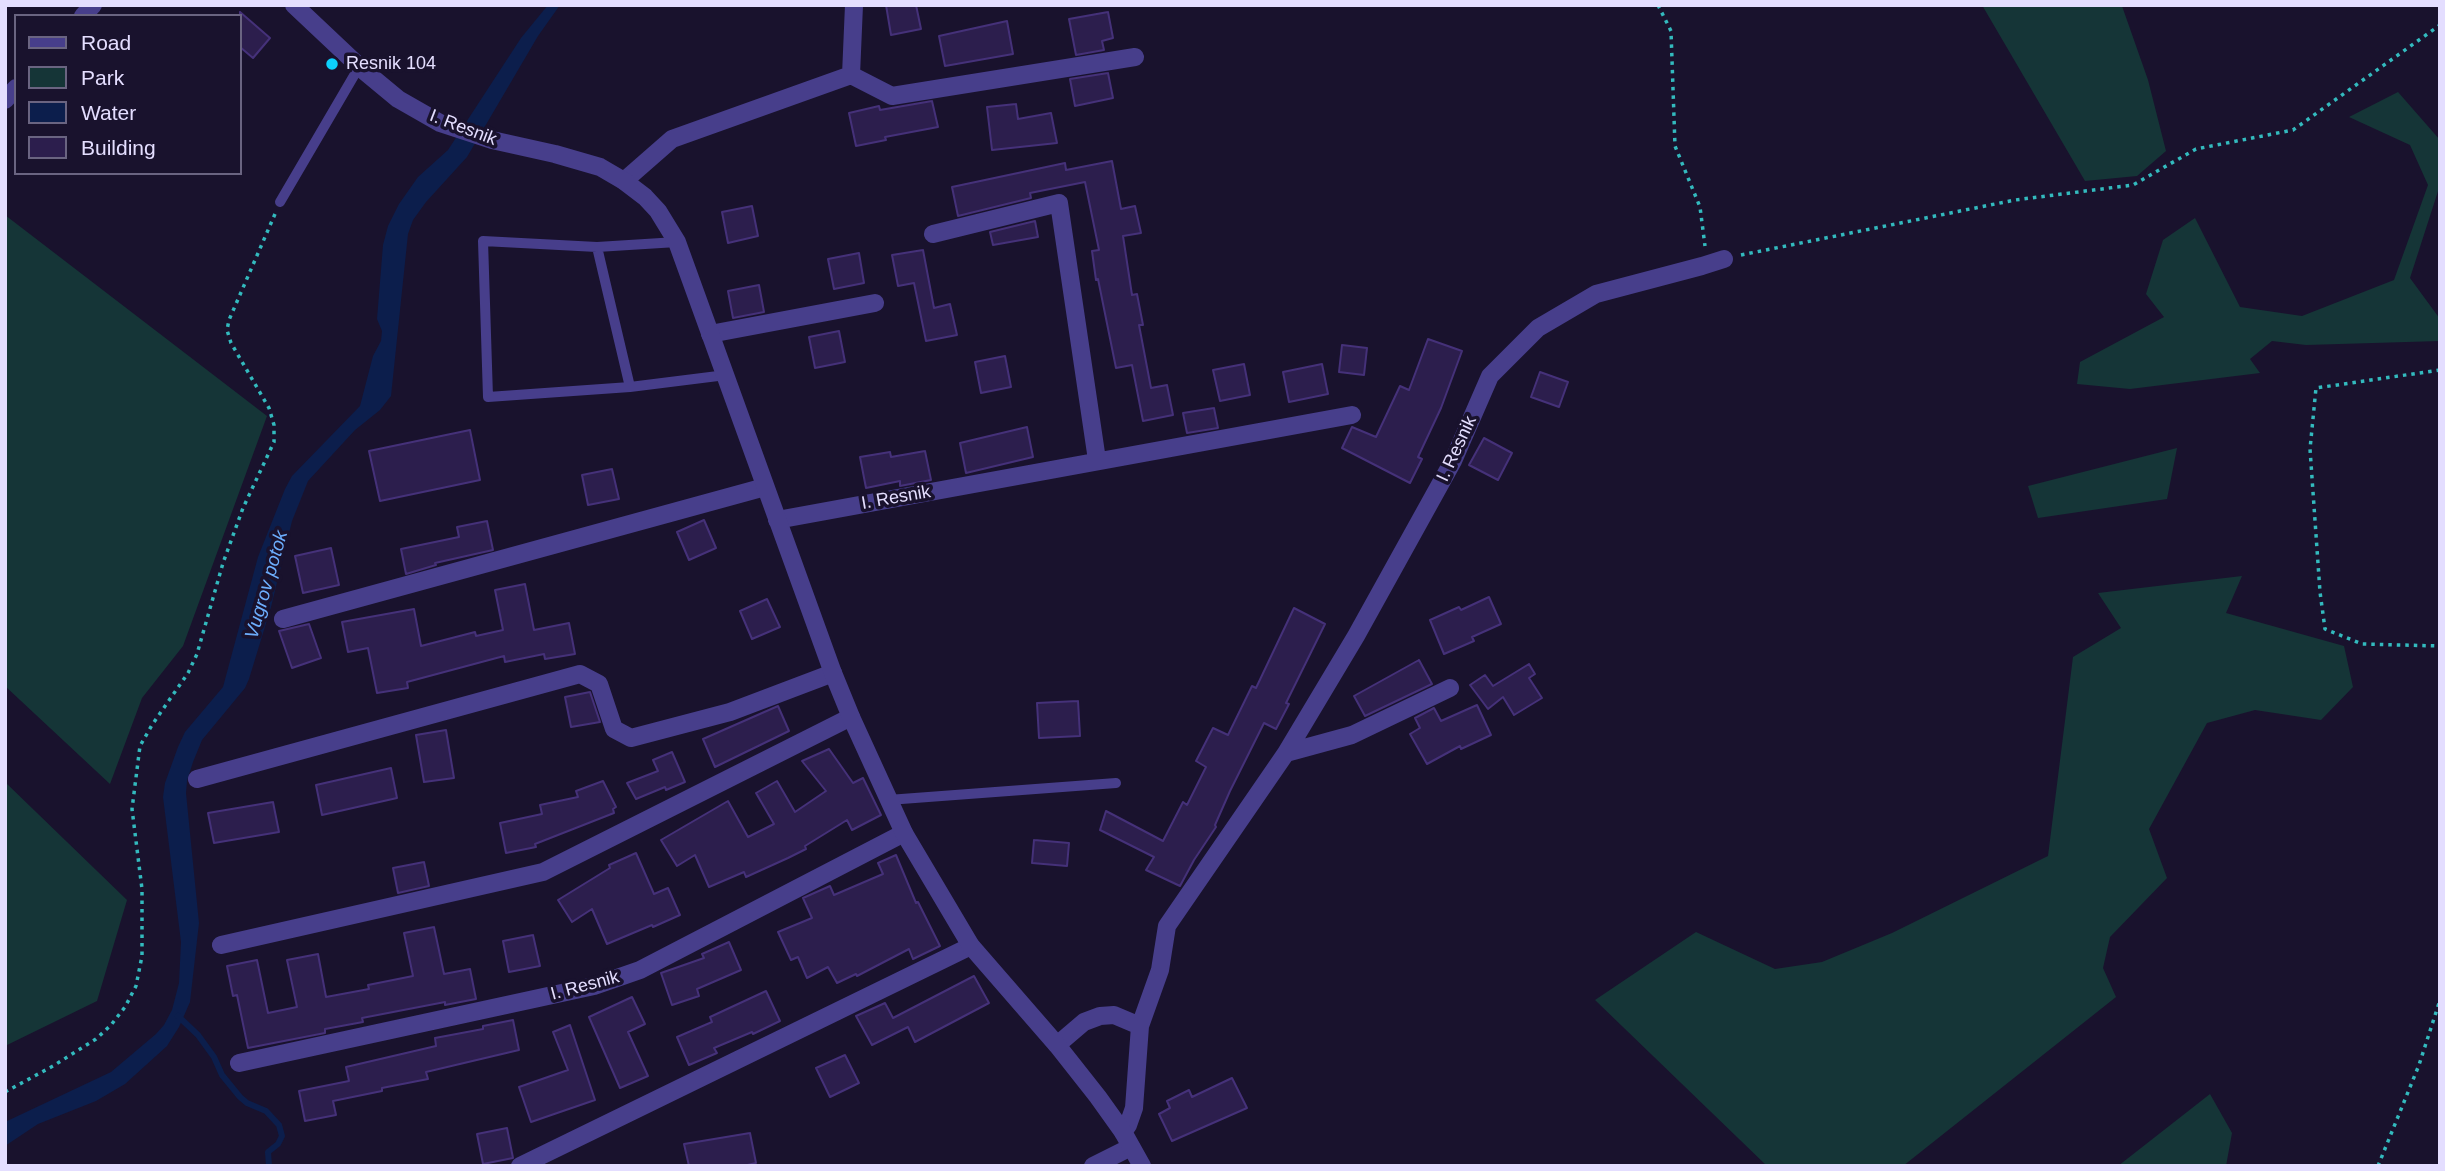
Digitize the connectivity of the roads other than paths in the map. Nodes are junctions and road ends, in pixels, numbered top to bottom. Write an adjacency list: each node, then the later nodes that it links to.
1 (293, 5): 4 (street, I. Resnik)
2 (854, 5): 5 (street)
3 (1135, 57): 5 (street)
4 (359, 67): 6 (street, I. Resnik); 7 (lane)
5 (851, 75): 6 (street)
6 (624, 181): 9 (street, I. Resnik)
7 (280, 202)
8 (933, 234): 17 (street)
9 (677, 242): 10 (lane); 13 (street, I. Resnik)
10 (597, 247): 15 (lane); 15 (lane)
11 (1724, 258): 24 (street, I. Resnik)
12 (875, 303): 13 (street)
13 (710, 334): 14 (street, I. Resnik)
14 (726, 375): 15 (lane); 18 (street, I. Resnik)
15 (630, 387)
16 (1352, 415): 17 (street, I. Resnik)
17 (1097, 460): 19 (street, I. Resnik)
18 (765, 487): 19 (street, I. Resnik); 20 (street)
19 (777, 520): 21 (street, I. Resnik)
20 (284, 619)
21 (834, 673): 23 (street, I. Resnik); 25 (street)
22 (1450, 688): 24 (street)
23 (851, 717): 27 (street, I. Resnik); 29 (street)
24 (1286, 754): 31 (street, I. Resnik)
25 (197, 779)
26 (1116, 782): 27 (lane)
27 (888, 800): 28 (street, I. Resnik)
28 (904, 833): 30 (street, I. Resnik); 33 (street, I. Resnik)
29 (221, 945)
30 (971, 946): 32 (street, I. Resnik); 35 (street)
31 (1140, 1026): 32 (street); 34 (street, I. Resnik)
32 (1057, 1045): 34 (street, I. Resnik)
33 (239, 1063)
34 (1127, 1139): 36 (street); 37 (street, I. Resnik)
35 (520, 1166)
36 (1093, 1166)
37 (1142, 1166)

